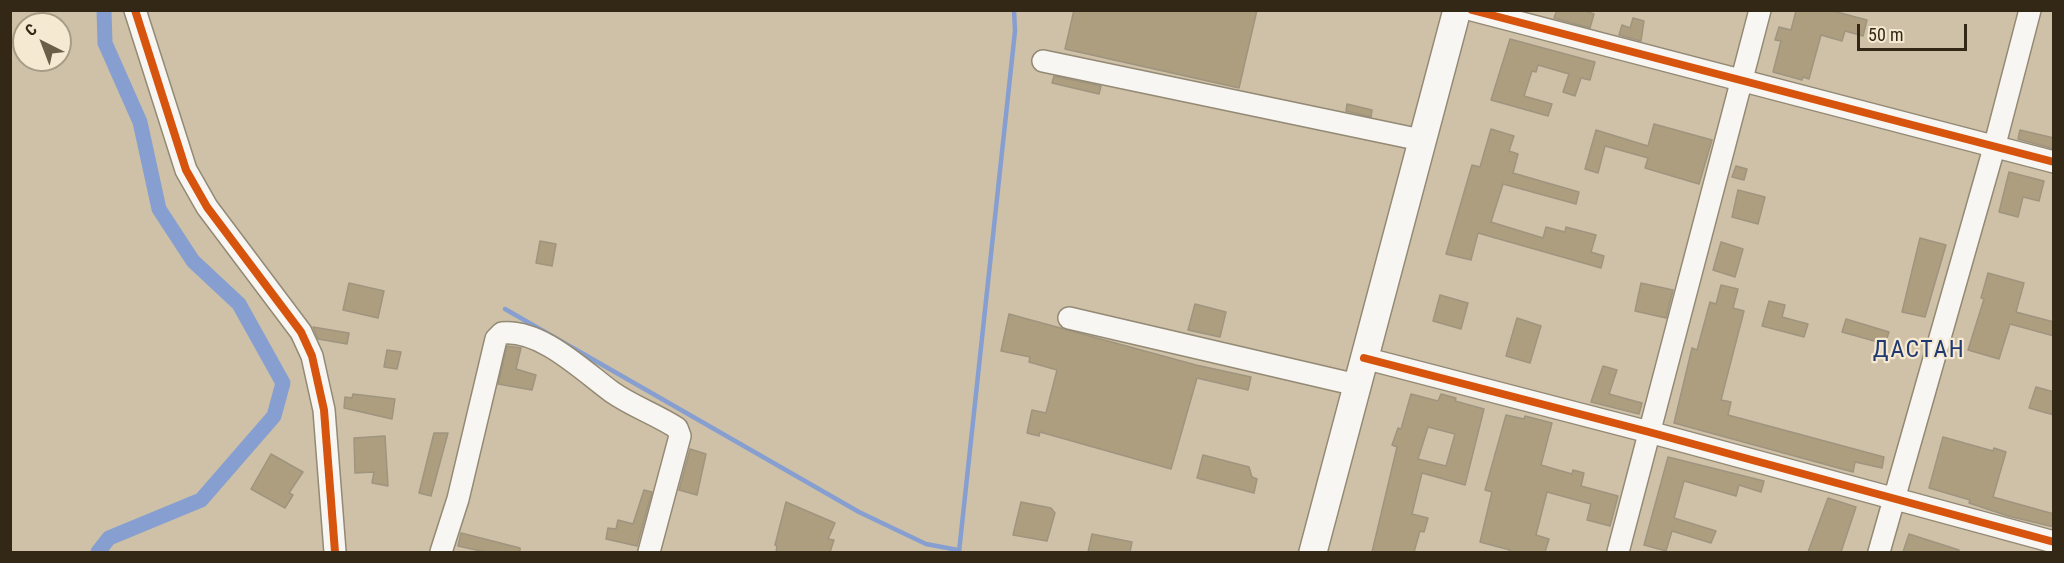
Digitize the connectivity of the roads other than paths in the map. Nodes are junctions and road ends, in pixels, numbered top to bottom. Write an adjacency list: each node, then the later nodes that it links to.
1 (135, 10): 17 (street)
2 (1457, 10): 8 (main road)
3 (1472, 10): 7 (street)
4 (1760, 10): 7 (street)
5 (2030, 10): 9 (street)
6 (1043, 61): 8 (street)
7 (1741, 82): 9 (street); 14 (street)
8 (1421, 140): 12 (main road)
9 (1994, 148): 10 (street); 15 (street)
10 (2054, 162)
11 (1069, 318): 13 (street)
12 (1364, 358): 13 (main road); 14 (street)
13 (1357, 385): 20 (main road)
14 (1649, 432): 15 (street); 21 (street)
15 (1894, 498): 16 (street); 22 (street)
16 (2054, 542)
17 (335, 552)
18 (441, 552): 19 (street)
19 (649, 552)
20 (1314, 552)
21 (1618, 552)
22 (1879, 552)

